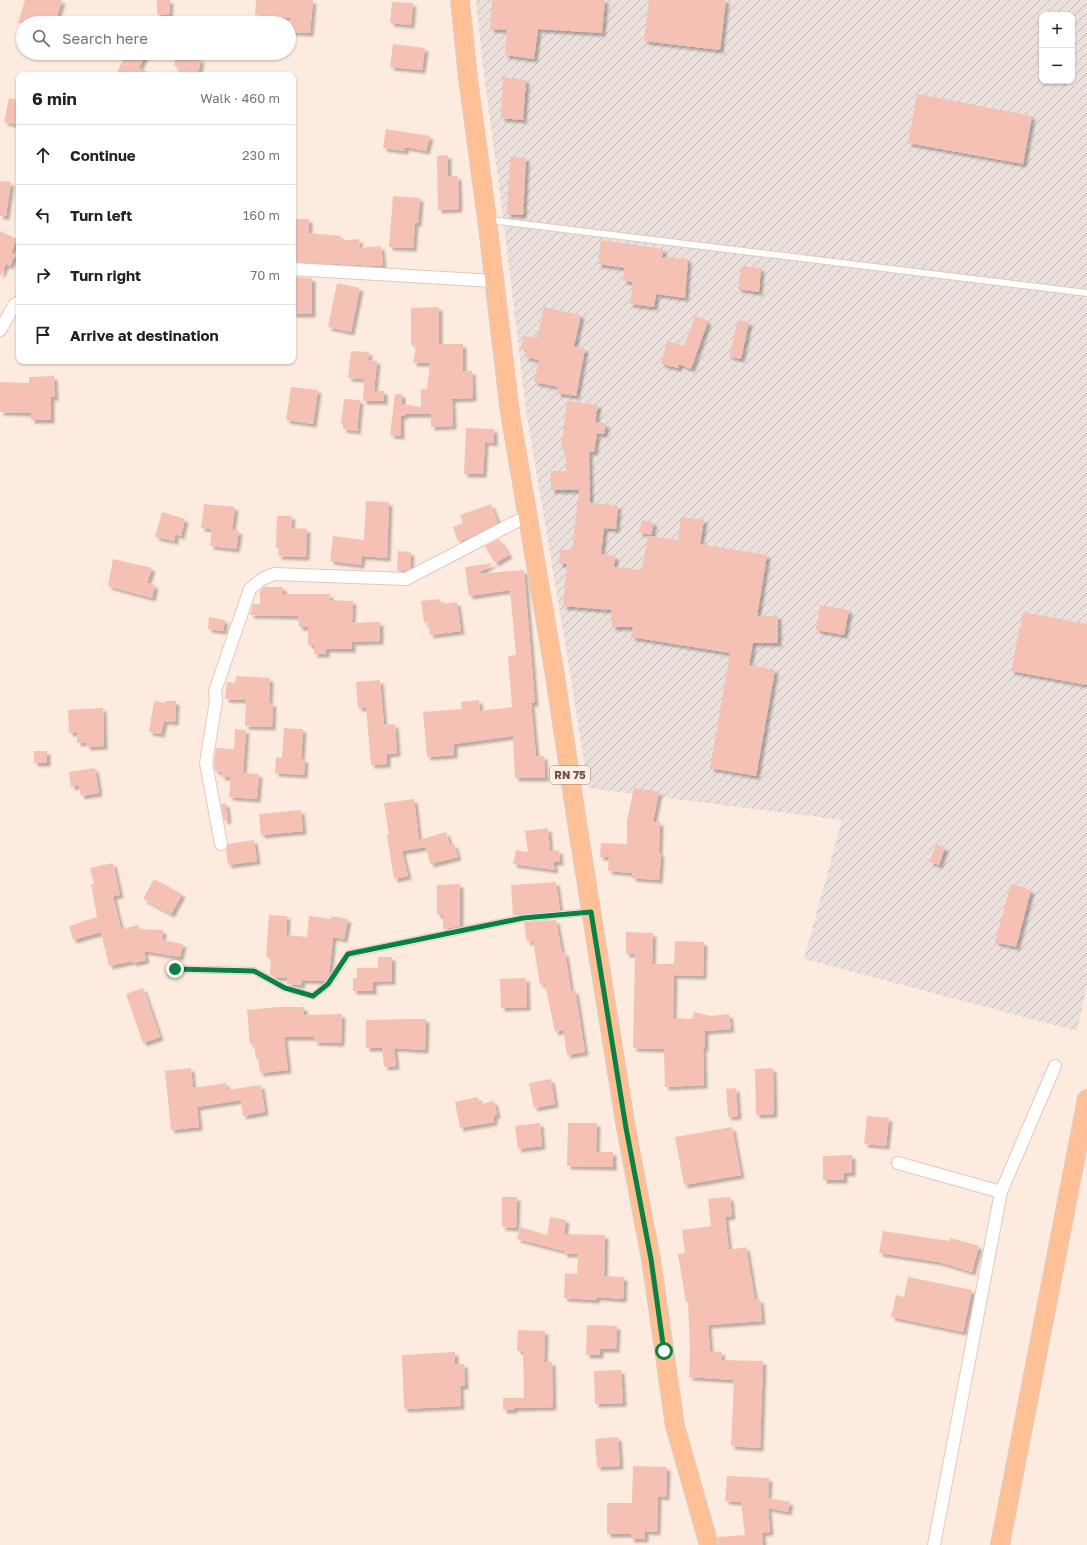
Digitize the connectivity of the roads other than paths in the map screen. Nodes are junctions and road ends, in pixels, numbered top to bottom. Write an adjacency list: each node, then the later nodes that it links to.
1 (460, 0): 2 (main road, RN 75)
2 (487, 219): 4 (main road, RN 75); 5 (lane)
3 (296, 269): 4 (street)
4 (494, 281): 8 (main road, RN 75)
5 (1087, 293)
6 (16, 304): 7 (street)
7 (0, 330)
8 (527, 516): 9 (street); 10 (main road, RN 75)
9 (222, 844)
10 (591, 912): 11 (lane); 16 (main road, RN 75)
11 (175, 969)
12 (1055, 1066): 15 (street)
13 (1087, 1099): 18 (main road)
14 (898, 1162): 15 (street)
15 (1001, 1192): 17 (street)
16 (709, 1545)
17 (934, 1545)
18 (1000, 1545)

